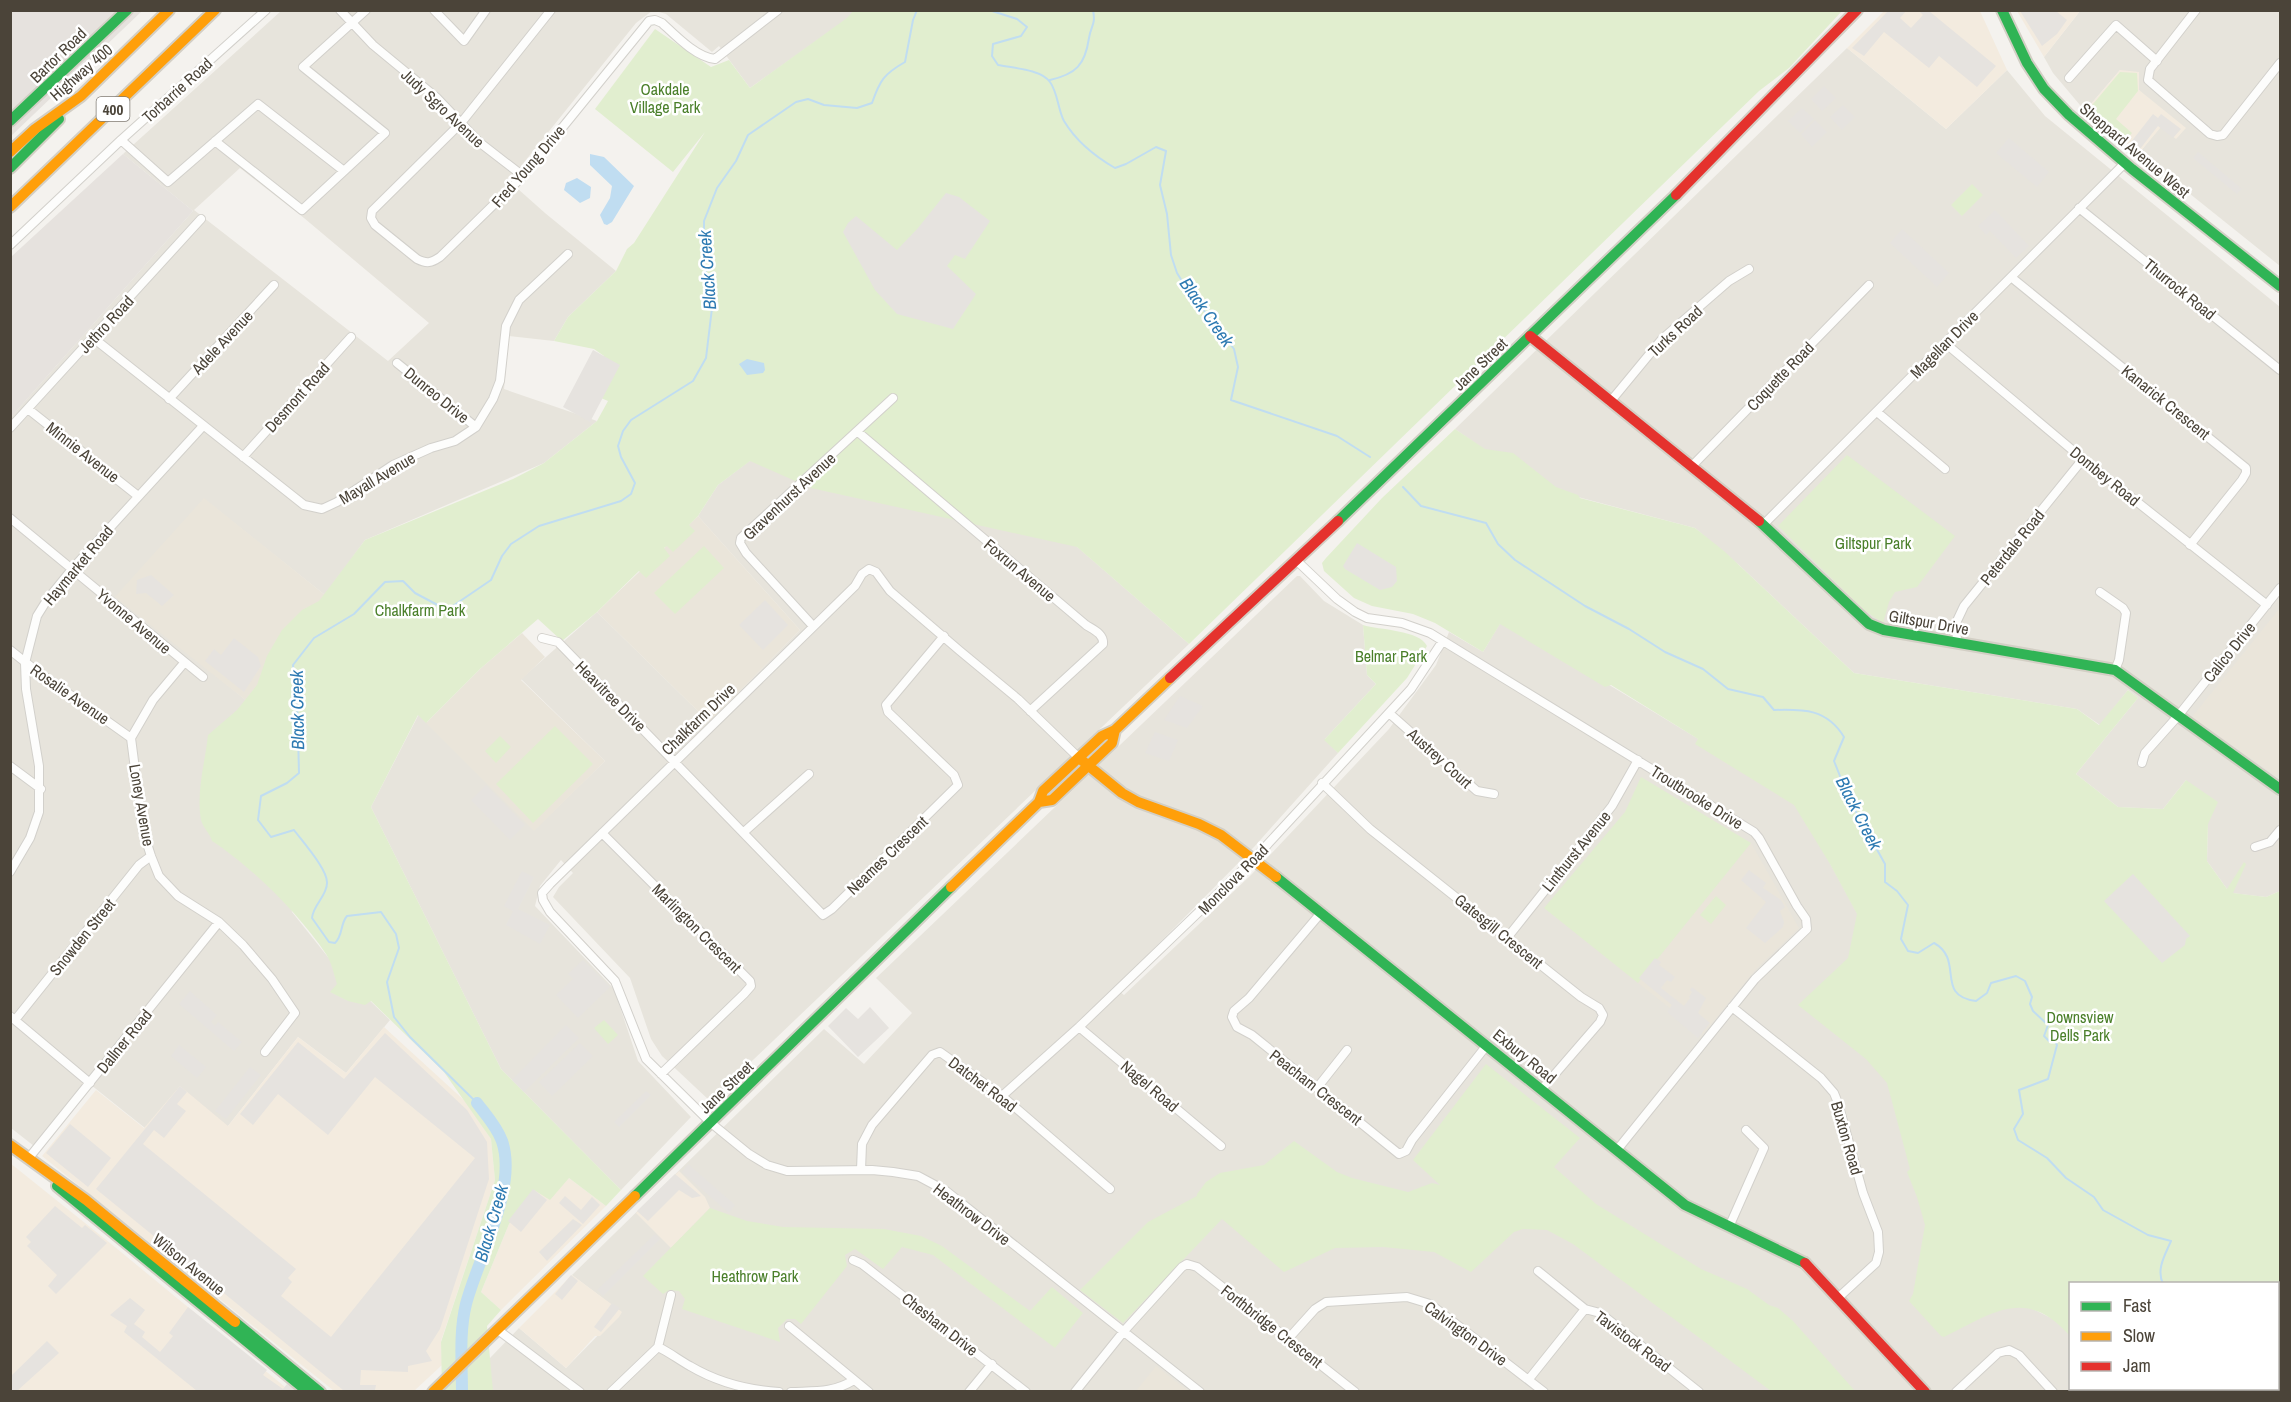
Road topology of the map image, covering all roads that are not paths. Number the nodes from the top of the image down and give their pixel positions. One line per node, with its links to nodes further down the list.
1 (127, 10): 19 (main road, Bartor Road)
2 (170, 10): 18 (main road, Highway 400 / 400)
3 (215, 10): 28 (main road, 400)
4 (266, 10): 21 (street, Torbarrie Road)
5 (340, 10): 14 (street, Judy Sgro Avenue)
6 (366, 10): 14 (street)
7 (434, 10): 8 (street)
8 (486, 10)
9 (551, 10): 20 (street)
10 (1857, 10): 38 (main road, Jane Street)
11 (2002, 10): 24 (main road, Sheppard Avenue West)
12 (2196, 10): 15 (street)
13 (776, 11): 27 (street, Fred Young Drive)
14 (352, 24): 20 (street, Judy Sgro Avenue); 26 (street)
15 (2157, 61): 16 (street); 17 (street)
16 (2280, 63)
17 (2069, 78)
18 (81, 96): 23 (main road, Highway 400 / 400); 25 (main road)
19 (10, 121)
20 (461, 123): 27 (street, Judy Sgro Avenue); 27 (street, Fred Young Drive)
21 (121, 140): 22 (street); 31 (street, Torbarrie Road)
22 (215, 141): 26 (street); 26 (street)
23 (10, 152)
24 (2125, 163): 29 (street, Magellan Drive); 37 (main road, Sheppard Avenue West)
25 (10, 168)
26 (344, 171)
27 (523, 176)
28 (10, 207)
29 (2079, 208): 34 (street, Magellan Drive); 43 (street, Thurrock Road)
30 (201, 219): 39 (street, Jethro Road)
31 (10, 245)
32 (568, 254): 50 (street, Mayall Avenue)
33 (1749, 269): 46 (street, Turks Road)
34 (2011, 277): 41 (street, Magellan Drive); 60 (street, Kanarick Crescent)
35 (274, 285): 45 (street, Adele Avenue)
36 (1869, 285): 55 (street, Coquette Road)
37 (2280, 286)
38 (1530, 336): 46 (main road, Giltspur Drive); 61 (main road, Jane Street)
39 (92, 337): 45 (street, Mayall Avenue); 47 (street, Jethro Road)
40 (351, 337): 53 (street, Desmont Road)
41 (1945, 343): 48 (street, Magellan Drive); 54 (street, Dombey Road)
42 (397, 363): 50 (street, Dunreo Drive)
43 (2279, 367)
44 (893, 398): 52 (street, Gravenhurst Avenue)
45 (169, 399): 49 (street, Mayall Avenue)
46 (1610, 402): 55 (main road, Giltspur Drive)
47 (28, 409): 51 (street, Jethro Road); 57 (street, Minnie Avenue)
48 (1877, 412): 56 (street); 59 (street, Magellan Drive)
49 (203, 426): 53 (street, Mayall Avenue); 57 (street, Haymarket Road)
50 (476, 427): 53 (street, Mayall Avenue)
51 (10, 428)
52 (858, 432): 66 (street, Gravenhurst Avenue); 76 (street, Foxrun Avenue)
53 (243, 457)
54 (2083, 459): 60 (street, Dombey Road); 70 (street, Peterdale Road)
55 (1691, 467): 59 (main road, Giltspur Drive)
56 (1945, 469)
57 (138, 496): 62 (street, Haymarket Road)
58 (10, 518): 62 (street, Yvonne Avenue)
59 (1763, 525): 70 (main road, Giltspur Drive)
60 (2190, 544): 65 (street, Dombey Road)
61 (1296, 560): 69 (street, Troutbrooke Drive); 82 (main road, Jane Street)
62 (73, 568): 72 (street, Haymarket Road); 73 (street, Yvonne Avenue)
63 (2280, 588): 65 (street, Calico Drive)
64 (2100, 592): 74 (street)
65 (2267, 605): 78 (street, Calico Drive)
66 (813, 627): 67 (street, Chalkfarm Drive); 81 (street, Chalkfarm Drive)
67 (944, 636): 76 (street, Chalkfarm Drive); 91 (street, Neames Crescent)
68 (542, 638): 81 (street, Heavitree Drive)
69 (1442, 642): 77 (street, Monclova Road); 80 (street, Troutbrooke Drive)
70 (1957, 642): 74 (main road, Giltspur Drive)
71 (10, 650): 72 (street, Rosalie Avenue)
72 (26, 663): 79 (street, Rosalie Avenue); 87 (street, Haymarket Road)
73 (184, 663): 75 (street, Yvonne Avenue); 79 (street)
74 (2115, 670): 78 (main road, Giltspur Drive)
75 (203, 677)
76 (1030, 711): 82 (street, Chalkfarm Drive)
77 (1389, 712): 86 (street, Monclova Road); 89 (street, Austrey Court)
78 (2178, 716): 83 (street, Calico Drive); 88 (main road, Giltspur Drive)
79 (131, 738): 94 (street, Loney Avenue)
80 (1638, 760): 99 (street, Linthurst Avenue); 100 (street, Troutbrooke Drive)
81 (676, 762): 91 (street, Neames Crescent); 92 (street, Chalkfarm Drive)
82 (1083, 762): 95 (main road, Exbury Road); 111 (main road, Jane Street)
83 (2142, 763)
84 (10, 766): 87 (street)
85 (809, 774): 91 (street)
86 (1322, 783): 95 (street, Monclova Road); 99 (street, Gatesgill Crescent)
87 (41, 789): 96 (street, Haymarket Road)
88 (2280, 789)
89 (1494, 794)
90 (2280, 830): 93 (street)
91 (744, 832)
92 (602, 833): 106 (street, Chalkfarm Drive); 106 (street, Marlington Crescent)
93 (2255, 847)
94 (151, 856): 98 (street, Loney Avenue); 101 (street, Snowden Street)
95 (1254, 859): 97 (main road, Exbury Road); 102 (street, Monclova Road)
96 (10, 872)
97 (1320, 914): 103 (main road, Exbury Road); 108 (street, Peacham Crescent)
98 (219, 922): 105 (street, Loney Avenue); 107 (street, Dallner Road)
99 (1507, 938): 109 (street, Gatesgill Crescent)
100 (1732, 1007): 115 (street, Troutbrooke Drive); 124 (street, Buxton Road)
101 (13, 1018): 107 (street)
102 (1079, 1027): 110 (street, Monclova Road); 114 (street, Nagel Road)
103 (1487, 1045): 108 (street, Peacham Crescent); 109 (main road, Exbury Road)
104 (1347, 1050): 108 (street)
105 (265, 1052)
106 (661, 1074): 111 (street, Chalkfarm Drive)
107 (90, 1083): 116 (street, Dallner Road)
108 (1317, 1088)
109 (1542, 1089): 115 (main road, Exbury Road)
110 (1002, 1096): 117 (street, Datchet Road); 118 (street, Datchet Road)
111 (711, 1123): 117 (street, Heathrow Drive); 127 (main road, Jane Street)
112 (1746, 1130): 119 (street)
113 (10, 1145): 116 (main road, Wilson Avenue)
114 (1221, 1146)
115 (1617, 1150): 119 (main road, Exbury Road)
116 (32, 1162): 122 (main road, Wilson Avenue)
117 (861, 1170): 128 (street, Heathrow Drive)
118 (1110, 1189)
119 (1729, 1227): 124 (main road, Exbury Road)
120 (852, 1260): 131 (street, Chesham Drive)
121 (1538, 1271): 125 (street, Tavistock Road)
122 (191, 1290): 134 (main road, Wilson Avenue); 135 (main road, Wilson Avenue)
123 (671, 1295): 130 (street)
124 (1839, 1297): 149 (main road, Exbury Road)
125 (1585, 1309): 132 (street); 148 (street, Tavistock Road)
126 (789, 1326): 133 (street)
127 (498, 1330): 136 (main road, Jane Street); 137 (street)
128 (1124, 1331): 129 (street, Forthbridge Crescent); 144 (street); 145 (street, Heathrow Drive)
129 (1288, 1339): 132 (street, Calvington Drive); 146 (street, Forthbridge Crescent)
130 (658, 1347): 138 (street); 139 (street)
131 (992, 1364): 142 (street); 143 (street, Chesham Drive)
132 (1529, 1379): 147 (street, Calvington Drive)
133 (854, 1380): 140 (street); 141 (street)
134 (308, 1392)
135 (320, 1392)
136 (433, 1392)
137 (580, 1392)
138 (611, 1392)
139 (779, 1392)
140 (791, 1392)
141 (869, 1392)
142 (969, 1392)
143 (1026, 1392)
144 (1075, 1392)
145 (1200, 1392)
146 (1355, 1392)
147 (1544, 1392)
148 (1699, 1392)
149 (1925, 1392)
150 (1956, 1392): 151 (street)
151 (2053, 1392)

